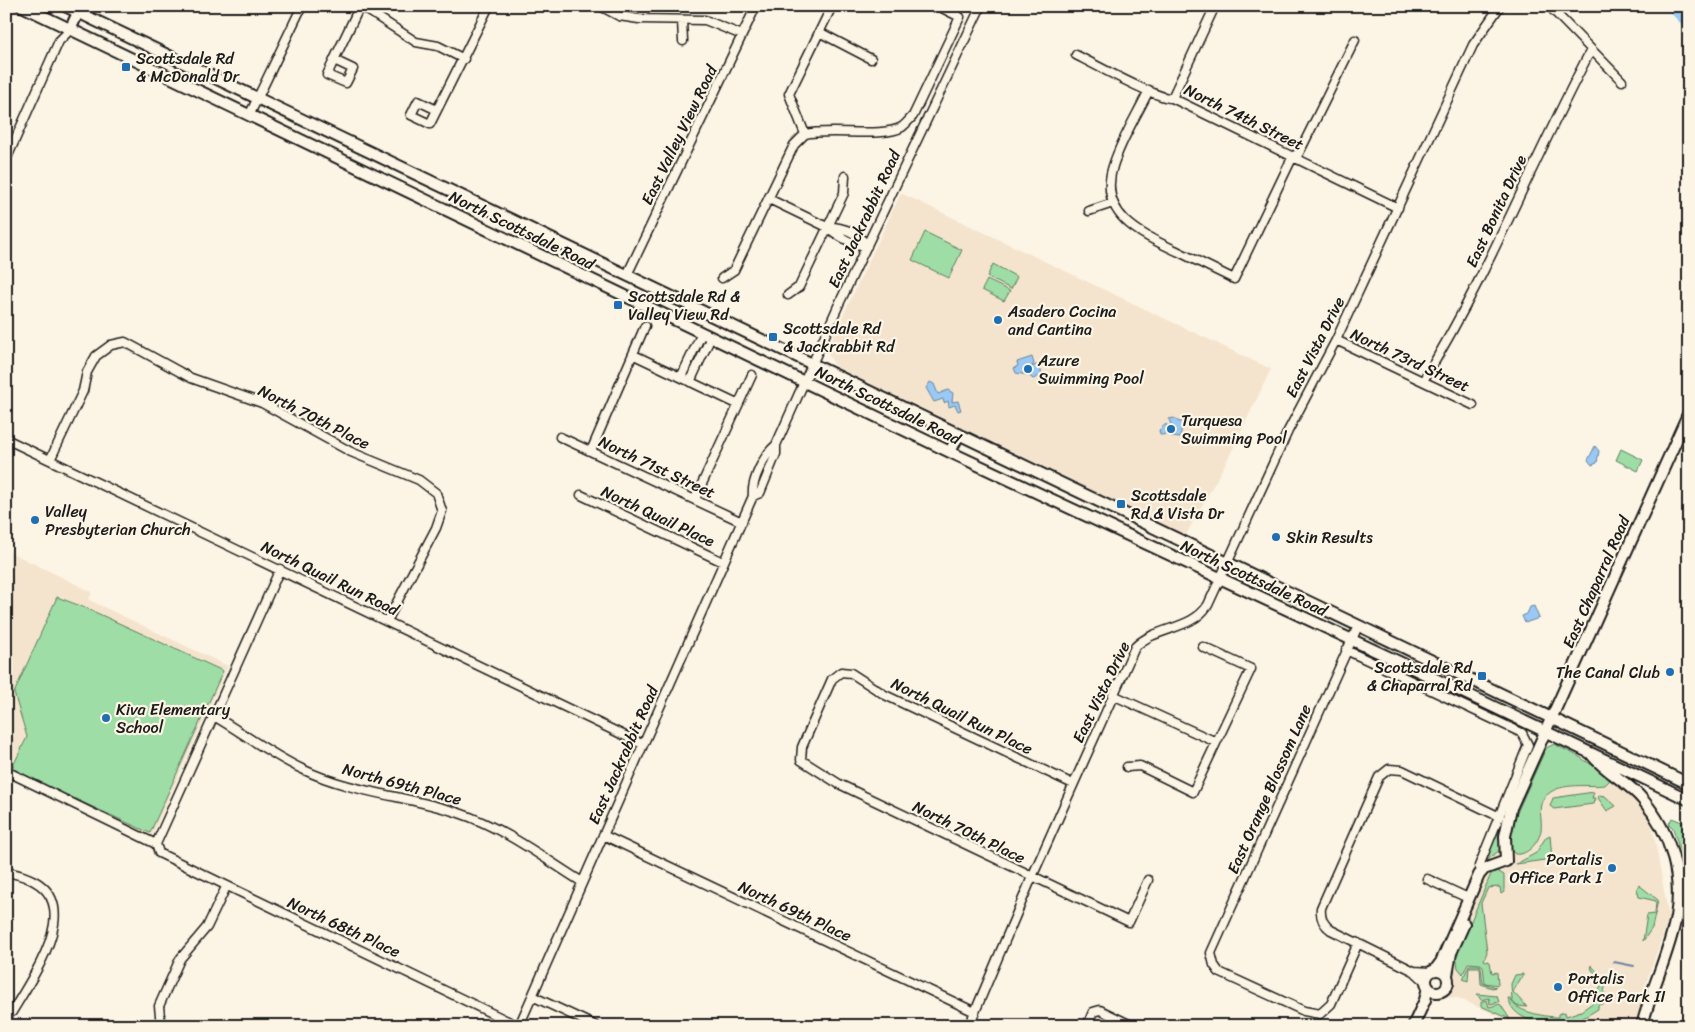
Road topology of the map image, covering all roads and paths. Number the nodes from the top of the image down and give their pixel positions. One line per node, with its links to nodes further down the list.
1 (22, 6): 16 (main road, North Scottsdale Road)
2 (302, 6): 30 (street)
3 (360, 6): 25 (street); 27 (street)
4 (489, 6): 25 (street)
5 (600, 6): 15 (street)
6 (756, 6): 19 (street, East Valley View Road)
7 (938, 6): 34 (street)
8 (981, 6): 43 (street, East Jackrabbit Road)
9 (1215, 6): 31 (street)
10 (1500, 6): 40 (street, East Vista Drive)
11 (1549, 6): 23 (street)
12 (66, 7): 14 (main road, North Scottsdale Road); 16 (main road)
13 (831, 8): 18 (street)
14 (79, 10): 17 (main road); 30 (main road, North Scottsdale Road)
15 (682, 20): 19 (street); 22 (street)
16 (59, 25): 17 (main road, North Scottsdale Road); 21 (street)
17 (70, 30): 21 (street); 33 (main road, North Scottsdale Road)
18 (819, 32): 26 (street); 34 (street)
19 (742, 35): 44 (street, East Valley View Road)
20 (1355, 40): 35 (street)
21 (59, 41): 36 (street)
22 (683, 41)
23 (1591, 50): 28 (street); 54 (street, East Bonita Drive)
24 (1076, 55): 29 (street, North 74th Street)
25 (464, 59): 32 (street)
26 (871, 59)
27 (334, 60)
28 (1622, 82)
29 (1149, 90): 31 (street, North 74th Street); 39 (street)
30 (257, 98): 33 (street); 44 (main road, North Scottsdale Road)
31 (1172, 98): 35 (street, North 74th Street)
32 (437, 110)
33 (249, 116): 48 (main road, North Scottsdale Road)
34 (805, 134): 38 (street)
35 (1293, 156): 39 (street); 40 (street, North 74th Street)
36 (6, 160)
37 (845, 176): 42 (street)
38 (769, 199): 42 (street); 45 (street)
39 (1112, 203): 41 (street)
40 (1398, 208): 49 (street, East Vista Drive)
41 (1089, 211)
42 (827, 227): 43 (street); 46 (street)
43 (867, 246): 51 (street, East Jackrabbit Road)
44 (627, 276): 51 (main road, North Scottsdale Road)
45 (722, 278)
46 (788, 295)
47 (645, 326): 50 (street)
48 (707, 335): 53 (street); 55 (street); 56 (main road, North Scottsdale Road)
49 (1336, 340): 54 (street, North 73rd Street); 72 (street, East Vista Drive)
50 (634, 355): 53 (street); 63 (street)
51 (811, 364): 56 (street, East Jackrabbit Road); 60 (main road, North Scottsdale Road)
52 (752, 375): 57 (street)
53 (681, 377): 55 (street)
54 (1423, 381): 58 (street, North 73rd Street)
55 (690, 382): 57 (street)
56 (804, 382): 64 (main road, North Scottsdale Road); 70 (street, East Jackrabbit Road)
57 (737, 404): 69 (street)
58 (1473, 405)
59 (1689, 412): 82 (main road, East Chaparral Road)
60 (959, 434): 64 (main road); 65 (main road, North Scottsdale Road)
61 (560, 437): 63 (street, North 71st Street)
62 (6, 439): 66 (street, North Quail Run Road)
63 (591, 451): 69 (street, North 71st Street)
64 (950, 452): 67 (main road, North Scottsdale Road)
65 (1005, 457): 67 (main road); 72 (main road, North Scottsdale Road)
66 (50, 460): 73 (street, North Quail Run Road); 75 (street, North 70th Place)
67 (995, 473): 74 (main road, North Scottsdale Road)
68 (581, 495): 71 (street, North Quail Place)
69 (695, 499): 70 (street, North 71st Street)
70 (742, 522): 71 (street, East Jackrabbit Road)
71 (723, 562): 85 (street, East Jackrabbit Road)
72 (1227, 563): 74 (street, East Vista Drive); 76 (main road, North Scottsdale Road)
73 (280, 569): 75 (street, North Quail Run Road); 81 (street)
74 (1220, 580): 77 (main road, North Scottsdale Road); 80 (street, East Vista Drive)
75 (387, 621): 85 (street, North Quail Run Road)
76 (1358, 626): 77 (street, East Orange Blossom Lane); 82 (main road, North Scottsdale Road)
77 (1351, 640): 79 (street, East Orange Blossom Lane); 83 (main road, North Scottsdale Road)
78 (1203, 647): 84 (street)
79 (1346, 650): 93 (street); 104 (street, East Orange Blossom Lane)
80 (1113, 695): 84 (street); 90 (street, East Vista Drive)
81 (214, 716): 95 (street); 101 (street, North 69th Place)
82 (1551, 718): 83 (main road, East Chaparral Road); 91 (main road, North Scottsdale Road)
83 (1545, 731): 86 (main road, North Scottsdale Road); 96 (main road, East Chaparral Road)
84 (1216, 742): 88 (street)
85 (642, 744): 94 (street, East Jackrabbit Road)
86 (1592, 754): 92 (main road, North Scottsdale Road); 121 (main road)
87 (801, 760): 90 (street, North Quail Run Place); 98 (street, North 70th Place)
88 (1127, 767)
89 (6, 771): 95 (street)
90 (1073, 784): 98 (street, East Vista Drive)
91 (1689, 784)
92 (1689, 800)
93 (1500, 816): 96 (street); 104 (street)
94 (603, 835): 101 (street, East Jackrabbit Road); 111 (street, North 69th Place)
95 (156, 844): 102 (street, North 68th Place)
96 (1486, 869): 103 (main road, East Chaparral Road); 105 (main road, East Chaparral Road)
97 (6, 872): 112 (street)
98 (1032, 877): 100 (street, North 70th Place); 111 (street, East Vista Drive)
99 (1427, 879): 103 (street)
100 (1148, 880)
101 (582, 882): 110 (street, East Jackrabbit Road)
102 (226, 886): 113 (street); 114 (street, North 68th Place)
103 (1468, 898): 105 (main road, East Chaparral Road)
104 (1358, 944): 106 (street)
105 (1451, 944): 107 (main road, East Chaparral Road); 108 (main road, East Chaparral Road)
106 (1414, 971): 107 (street); 109 (street)
107 (1433, 971): 108 (main road); 109 (main road, East Chaparral Road)
108 (1447, 975): 109 (main road, East Chaparral Road)
109 (1431, 987): 119 (main road); 120 (main road)
110 (532, 996): 114 (street, East Jackrabbit Road); 115 (street)
111 (975, 1012): 116 (street, East Vista Drive)
112 (6, 1016)
113 (161, 1026)
114 (519, 1026)
115 (596, 1026)
116 (969, 1026)
117 (1088, 1026): 118 (street)
118 (1133, 1026)
119 (1413, 1026)
120 (1420, 1026)
121 (1642, 1026)

